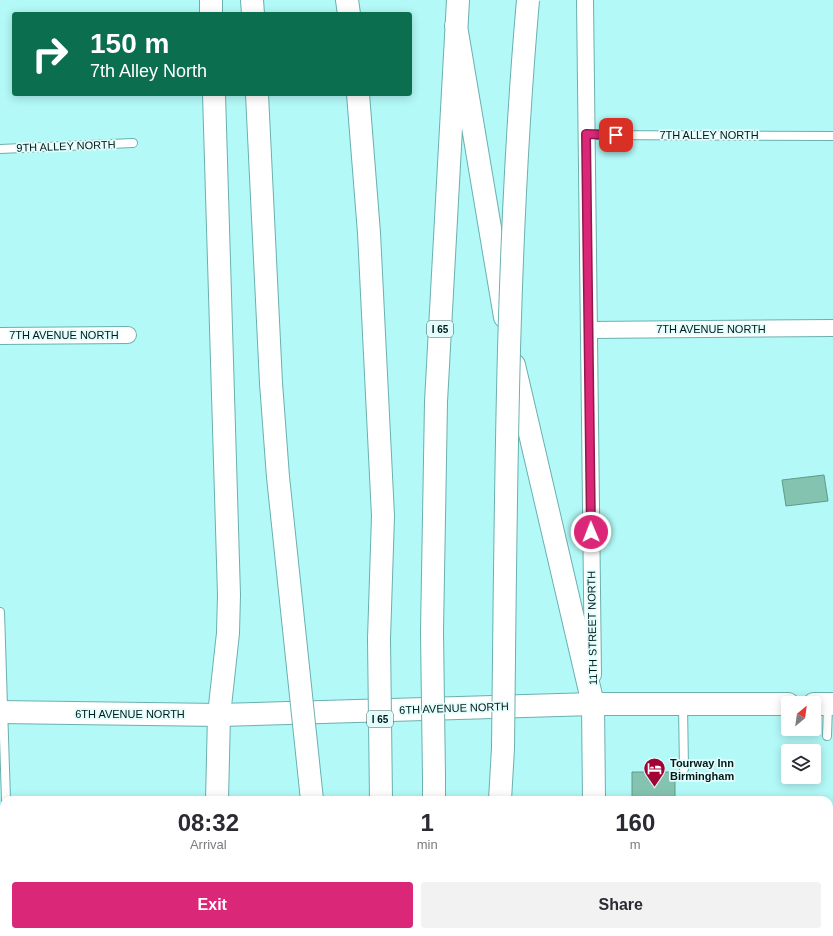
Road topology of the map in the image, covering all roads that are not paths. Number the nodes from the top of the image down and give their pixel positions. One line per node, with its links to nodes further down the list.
1 (211, 0): 7 (main road)
2 (252, 0): 8 (main road)
3 (348, 0): 9 (main road)
4 (458, 0): 10 (main road, I 65)
5 (528, 0): 36 (main road, bridge)
6 (585, 0): 14 (street, 11TH STREET NORTH)
7 (211, 12)
8 (253, 12)
9 (349, 12)
10 (456, 26): 23 (main road); 35 (main road, I 65, bridge)
11 (214, 96): 28 (main road)
12 (257, 96): 33 (main road, bridge)
13 (358, 96): 34 (main road, I 65, bridge)
14 (586, 134): 15 (lane, 7TH ALLEY NORTH); 19 (street, 11TH STREET NORTH)
15 (833, 136)
16 (133, 143): 17 (lane, 9TH ALLEY NORTH)
17 (0, 149)
18 (833, 328): 19 (street, 7TH AVENUE NORTH)
19 (589, 330): 23 (street, 11TH STREET NORTH)
20 (128, 335): 21 (street, 7TH AVENUE NORTH)
21 (0, 336)
22 (0, 612): 27 (lane)
23 (594, 704): 24 (main road, 6TH AVENUE NORTH); 28 (main road, 6TH AVENUE NORTH); 37 (main road, 11TH STREET NORTH)
24 (683, 704): 25 (main road, 6TH AVENUE NORTH); 30 (lane)
25 (781, 704)
26 (825, 704): 29 (lane)
27 (2, 713): 28 (main road, 6TH AVENUE NORTH); 31 (lane)
28 (219, 715): 32 (main road)
29 (828, 736)
30 (684, 769)
31 (6, 796)
32 (217, 796)
33 (312, 796)
34 (381, 796)
35 (434, 796)
36 (500, 796)
37 (594, 796)

